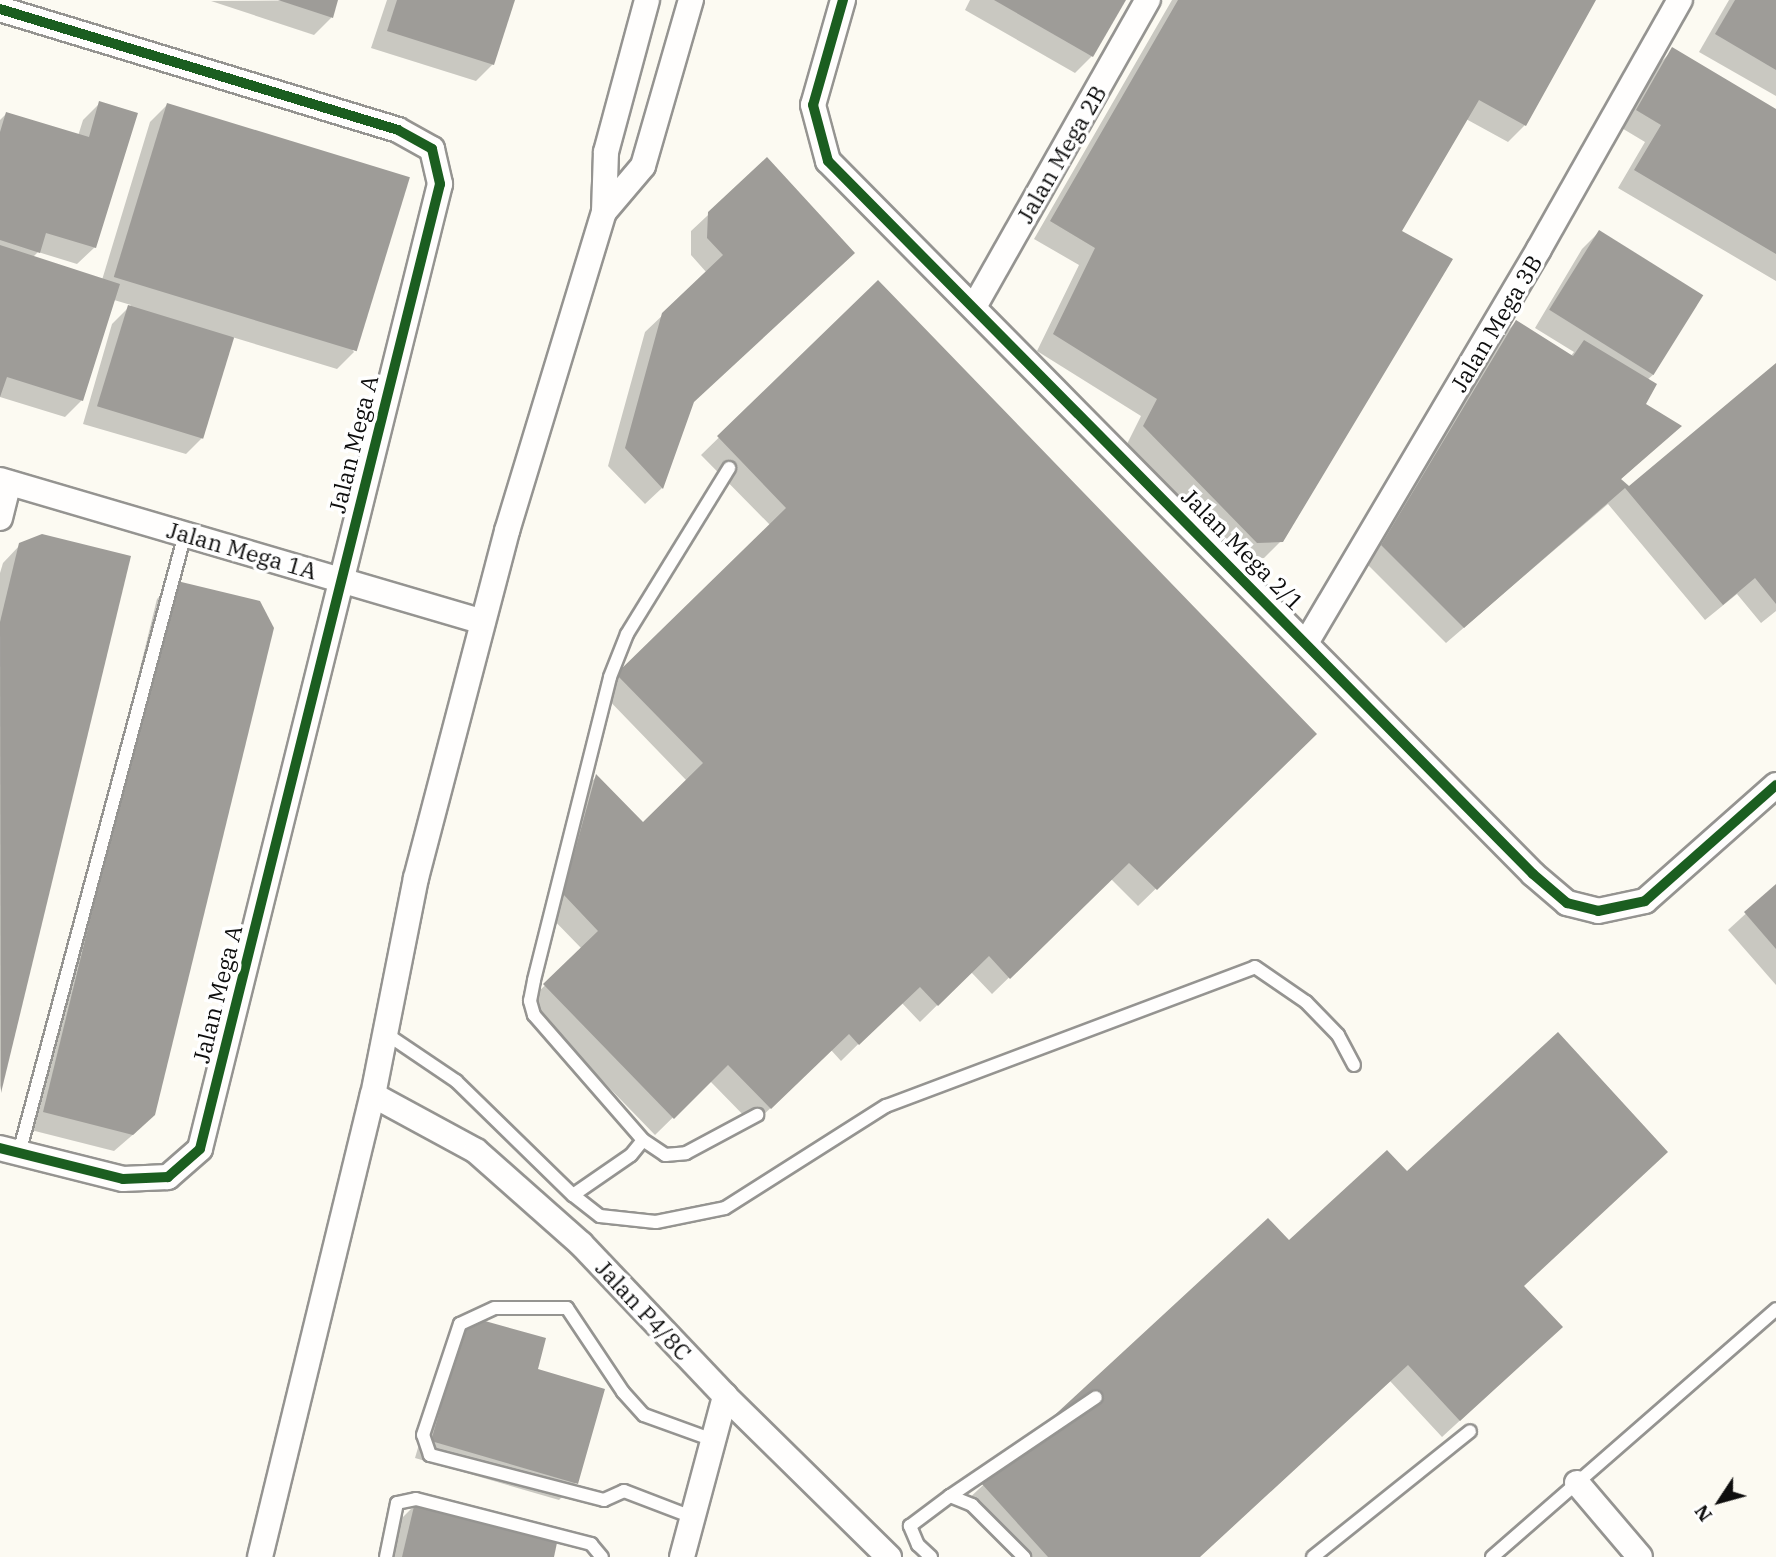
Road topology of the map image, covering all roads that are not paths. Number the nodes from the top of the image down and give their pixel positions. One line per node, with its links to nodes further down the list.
1 (647, 0): 7 (street)
2 (691, 0): 7 (street)
3 (843, 0): 8 (street, Jalan Mega 2/1)
4 (1147, 0): 8 (street, Jalan Mega 2B)
5 (1679, 0): 15 (street, Jalan Mega 3B)
6 (0, 9): 13 (street, Jalan Mega A)
7 (604, 212): 14 (street)
8 (974, 307): 15 (street, Jalan Mega 2/1)
9 (729, 468): 21 (lane)
10 (4, 482): 11 (street); 12 (street, Jalan Mega 1A)
11 (0, 518)
12 (185, 534): 13 (street, Jalan Mega 1A); 22 (lane)
13 (341, 578): 14 (street, Jalan Mega 1A); 22 (street, Jalan Mega A)
14 (483, 622): 17 (street)
15 (1306, 643): 16 (street, Jalan Mega 2/1)
16 (1776, 785)
17 (385, 1033): 19 (street); 23 (lane)
18 (1354, 1065): 23 (lane)
19 (373, 1095): 25 (street, Jalan P4/8C); 31 (street)
20 (757, 1115): 21 (lane)
21 (643, 1140): 23 (lane)
22 (10, 1150)
23 (573, 1195)
24 (1776, 1309): 29 (lane)
25 (725, 1396): 28 (street); 38 (street, Jalan P4/8C)
26 (1096, 1397): 30 (lane)
27 (1470, 1431): 41 (lane)
28 (713, 1440): 32 (street); 32 (lane)
29 (1577, 1483): 42 (lane); 43 (street)
30 (950, 1496): 39 (lane); 40 (lane)
31 (269, 1514): 33 (street); 34 (street)
32 (692, 1517): 37 (street)
33 (249, 1557)
34 (260, 1557)
35 (386, 1557): 36 (lane)
36 (602, 1557)
37 (682, 1557)
38 (889, 1557)
39 (931, 1557)
40 (1024, 1557)
41 (1313, 1557)
42 (1492, 1557)
43 (1640, 1557)

